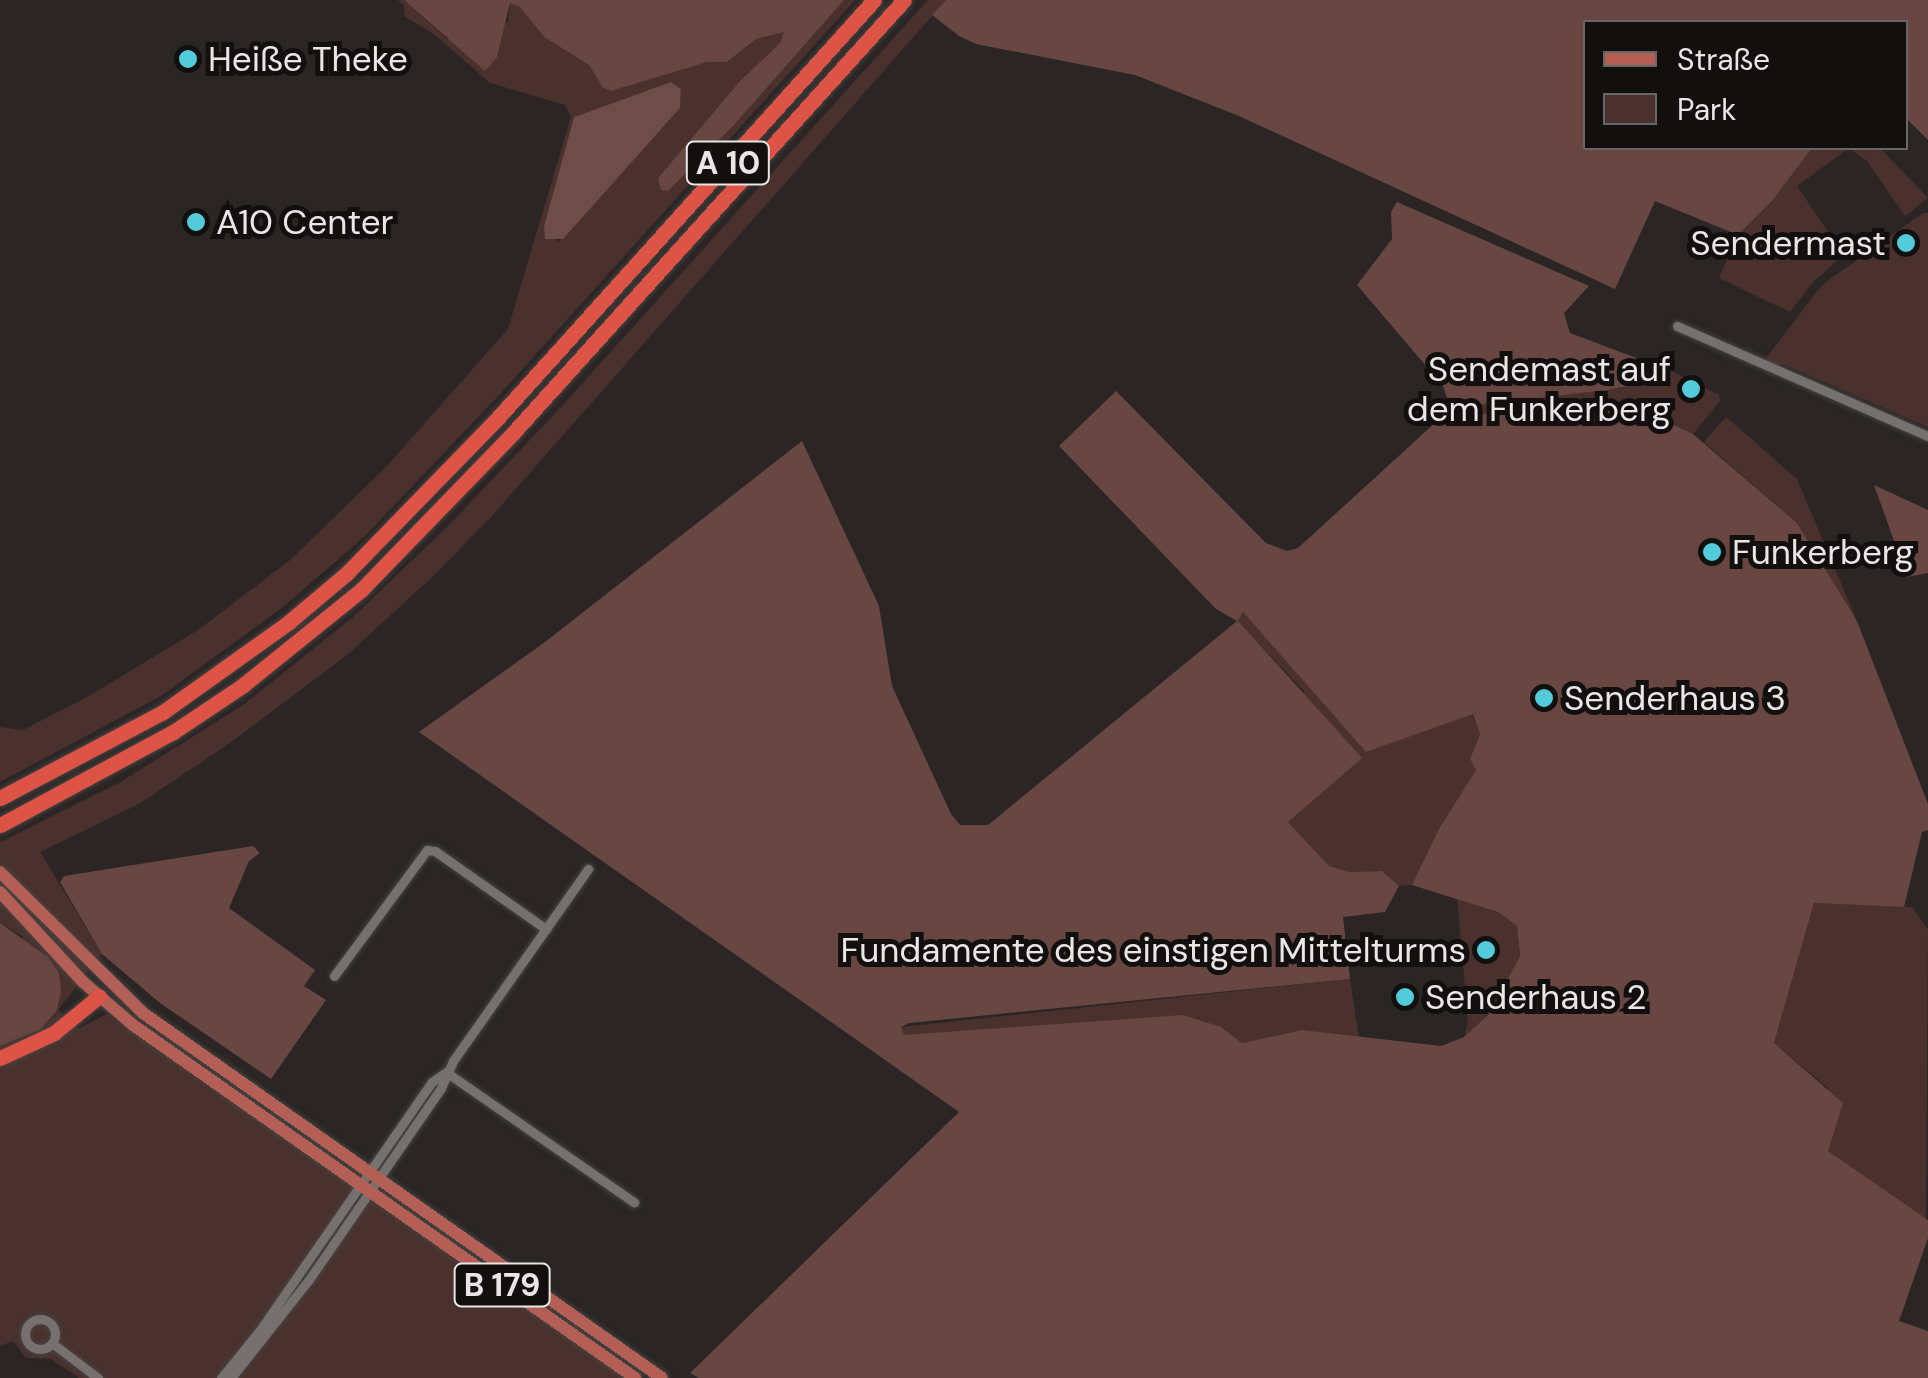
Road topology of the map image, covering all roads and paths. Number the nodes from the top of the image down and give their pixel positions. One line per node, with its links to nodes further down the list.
1 (874, 0): 5 (highway, A 10)
2 (904, 0): 6 (highway, A 10)
3 (1677, 326): 4 (street)
4 (1928, 436)
5 (0, 798)
6 (0, 825)
7 (588, 869): 10 (street)
8 (0, 872): 12 (main road, B 179)
9 (0, 892): 12 (main road, B 179)
10 (546, 929): 11 (street); 14 (street)
11 (334, 976)
12 (105, 990): 13 (highway); 15 (main road, B 179); 16 (main road, B 179)
13 (0, 1058)
14 (446, 1072): 15 (street); 17 (street)
15 (373, 1176): 16 (street); 23 (main road, B 179)
16 (365, 1188): 20 (street); 21 (street); 22 (main road, B 179)
17 (634, 1202)
18 (52, 1343): 19 (street)
19 (98, 1378)
20 (222, 1378)
21 (231, 1378)
22 (635, 1378)
23 (662, 1378)

